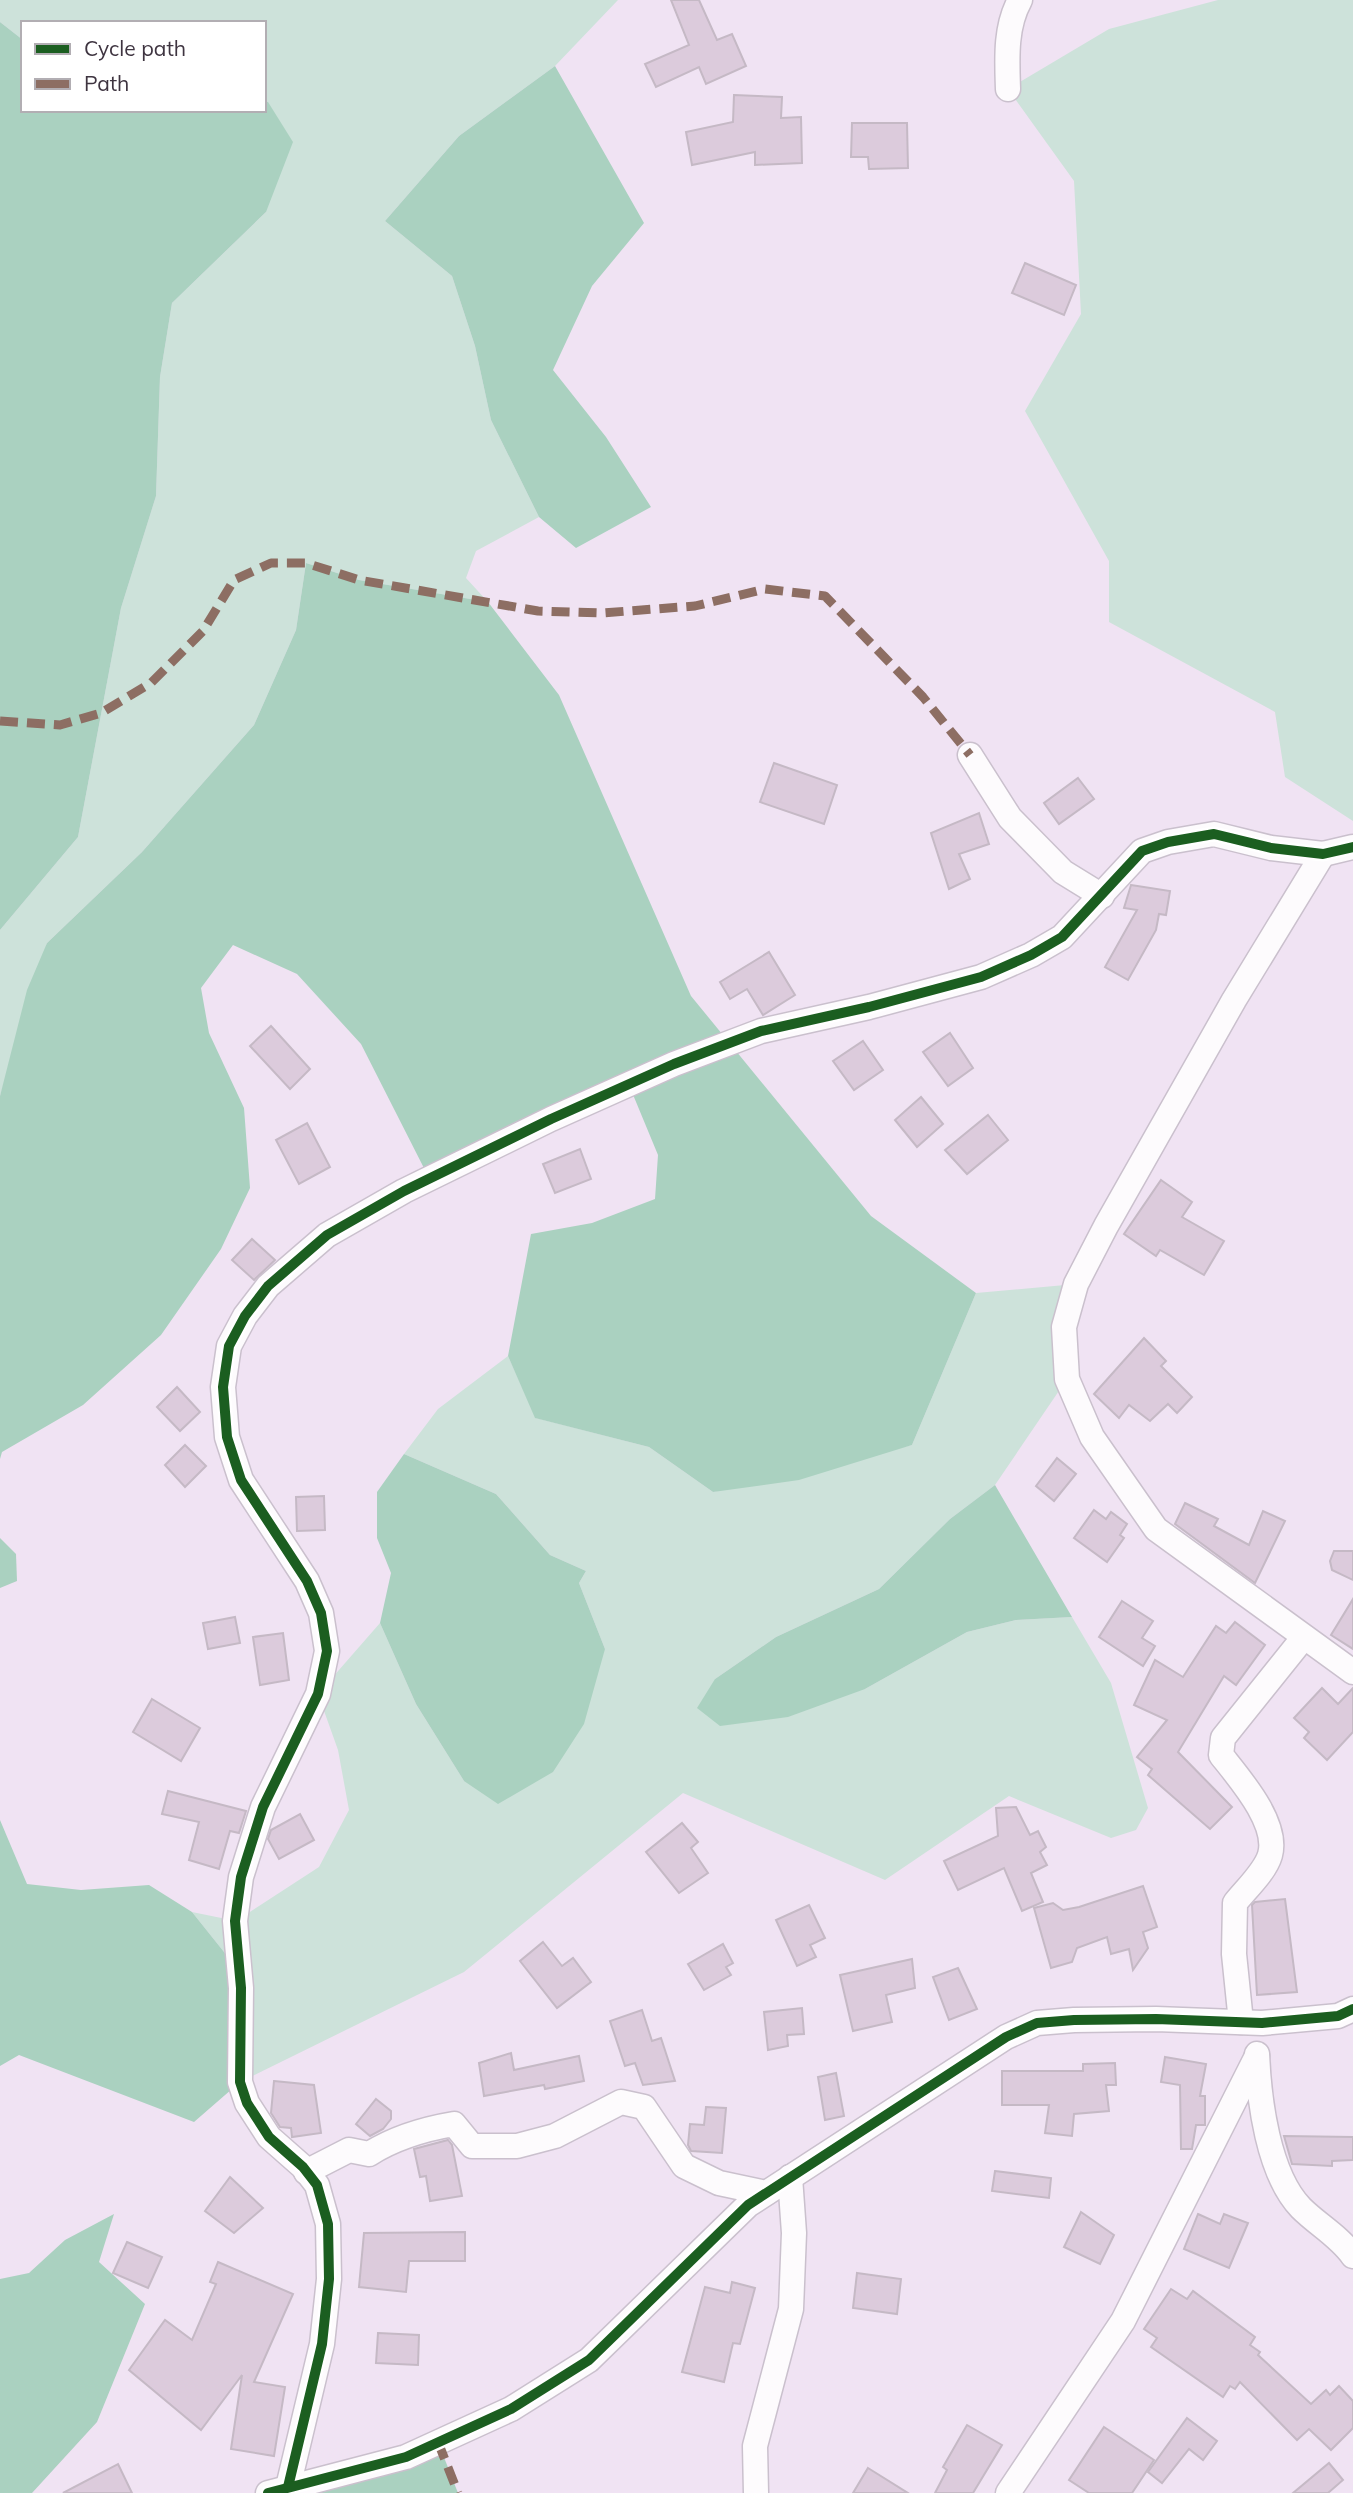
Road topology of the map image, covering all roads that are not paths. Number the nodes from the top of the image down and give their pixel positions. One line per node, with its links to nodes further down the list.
1 (1020, 0): 2 (street)
2 (1008, 89)
3 (970, 755): 6 (street)
4 (1353, 847): 5 (street)
5 (1323, 854): 6 (street); 7 (street)
6 (1102, 896): 12 (street)
7 (1304, 1637): 8 (street); 10 (street)
8 (1353, 1672)
9 (1353, 2009): 10 (street)
10 (1252, 2022): 11 (street); 13 (street)
11 (1257, 2056): 15 (street); 18 (street)
12 (306, 2172): 14 (street); 16 (street)
13 (790, 2177): 14 (street); 17 (street)
14 (766, 2193): 16 (street)
15 (1353, 2256)
16 (278, 2490)
17 (756, 2493)
18 (1008, 2493)

